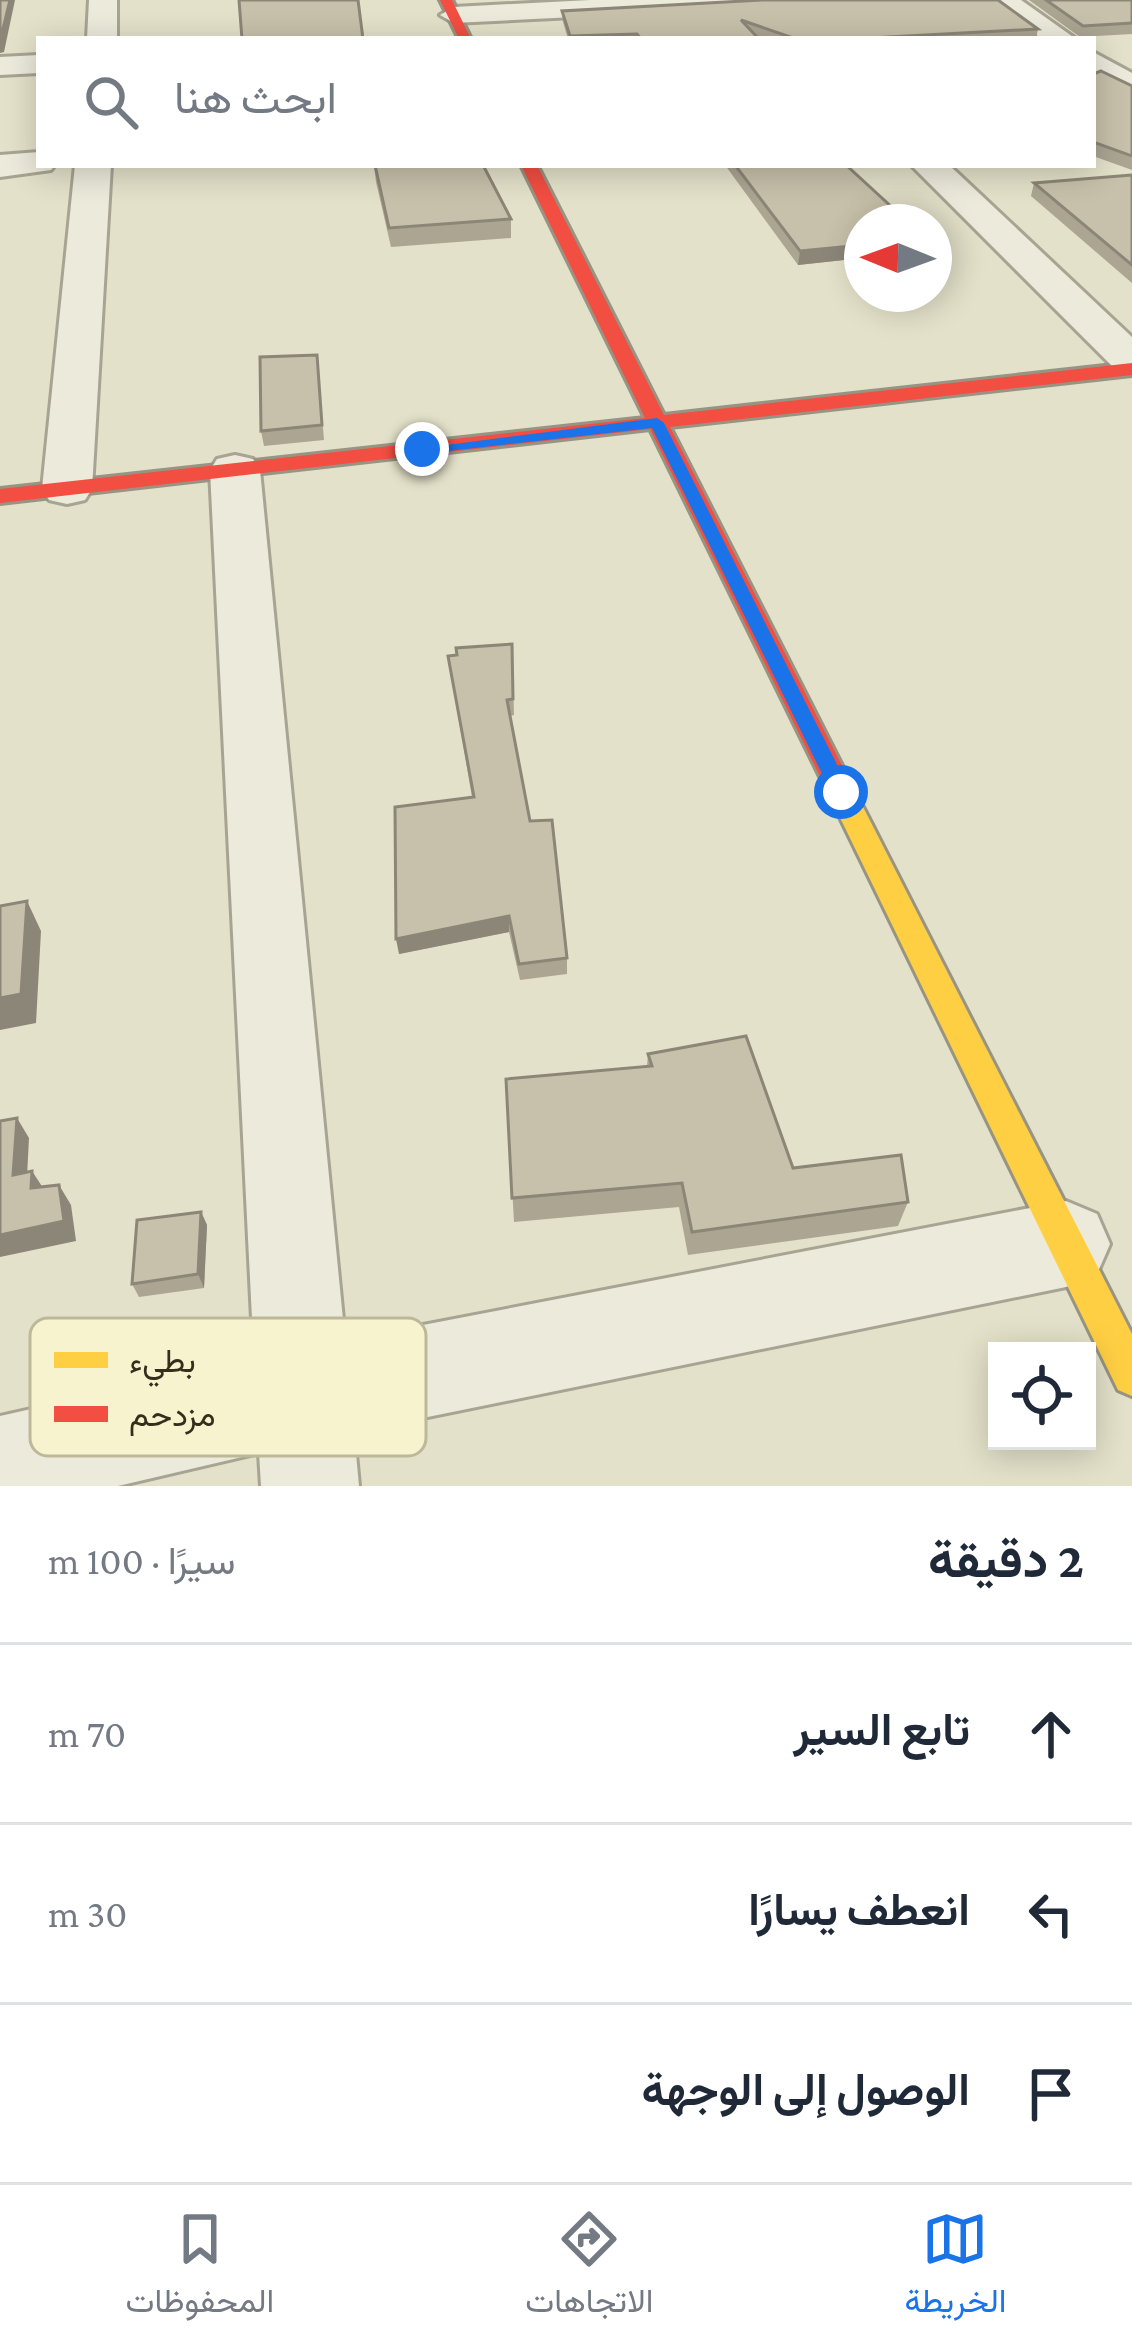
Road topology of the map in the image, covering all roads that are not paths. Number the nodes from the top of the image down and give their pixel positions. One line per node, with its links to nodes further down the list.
1 (103, 0): 6 (street)
2 (758, 0): 4 (street); 5 (street)
3 (1004, 0): 7 (street)
4 (457, 23)
5 (785, 26)
6 (102, 36)
7 (1057, 36)
8 (1132, 61): 9 (street)
9 (1096, 63)
10 (36, 64): 12 (street)
11 (1096, 64): 13 (street)
12 (0, 66)
13 (1132, 87)
14 (36, 163): 15 (street)
15 (0, 166)
16 (93, 168): 22 (street)
17 (530, 168): 20 (street)
18 (932, 168): 19 (street)
19 (1132, 365): 20 (street)
20 (657, 423): 21 (street); 24 (street)
21 (235, 470): 22 (street); 25 (street)
22 (67, 489): 23 (street)
23 (0, 496)
24 (1066, 1244): 26 (street); 27 (street)
25 (297, 1318)
26 (426, 1371)
27 (1132, 1376)
28 (39, 1456): 30 (street)
29 (308, 1456): 31 (street)
30 (0, 1465)
31 (310, 1486)

